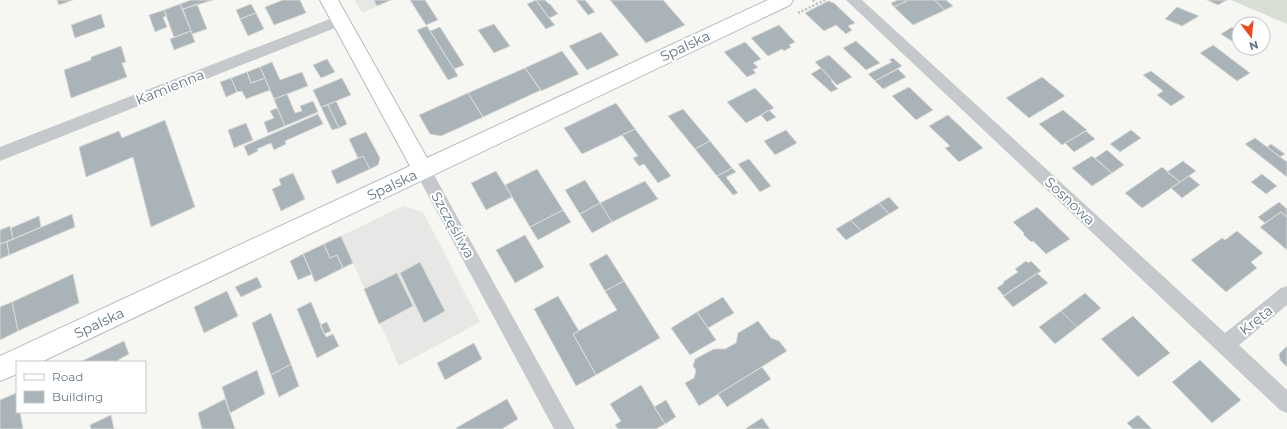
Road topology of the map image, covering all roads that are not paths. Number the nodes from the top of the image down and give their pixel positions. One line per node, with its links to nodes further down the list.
1 (330, 0): 4 (street, Szczęśliwa)
2 (784, 0): 6 (street, Spalska)
3 (853, 0): 8 (street, Sosnowa)
4 (340, 20): 5 (street, Kamienna); 6 (street, Szczęśliwa)
5 (0, 154)
6 (423, 171): 9 (street, Spalska); 13 (street, Szczęśliwa)
7 (1287, 294): 8 (street, Kręta)
8 (1225, 345): 12 (street, Sosnowa)
9 (17, 361)
10 (16, 362): 11 (street, Spalska)
11 (0, 369)
12 (1287, 403)
13 (565, 429)

